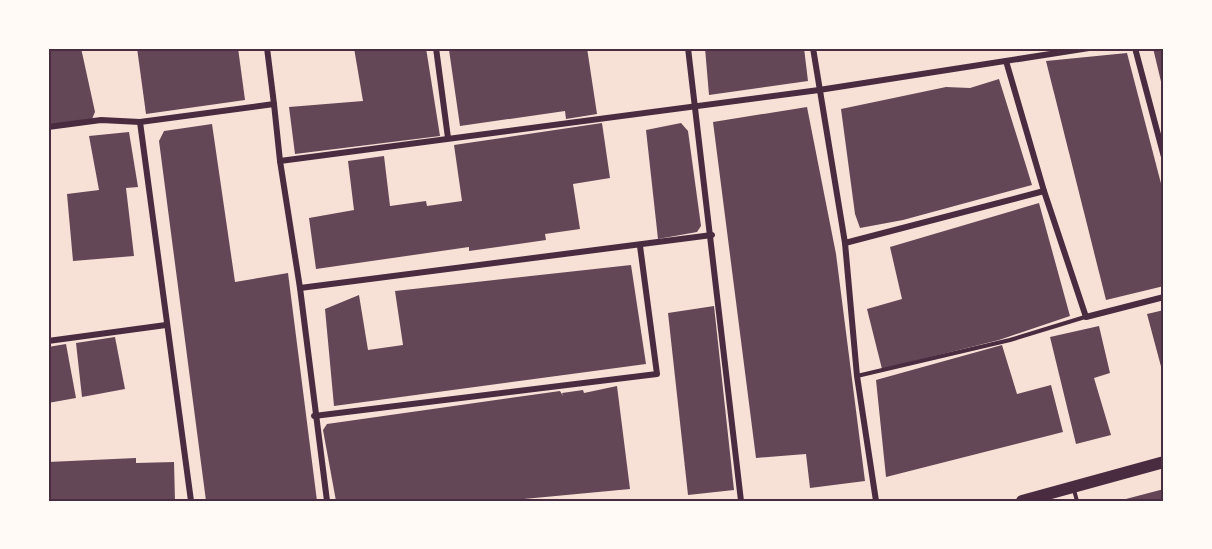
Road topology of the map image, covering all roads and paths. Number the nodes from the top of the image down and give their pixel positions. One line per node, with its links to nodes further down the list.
1 (267, 48): 9 (street)
2 (436, 48): 13 (street)
3 (688, 48): 10 (street)
4 (813, 48): 8 (street)
5 (1089, 48): 7 (street)
6 (1135, 48): 14 (street)
7 (1006, 61): 8 (street); 16 (street)
8 (819, 90): 10 (street); 18 (street)
9 (274, 104): 11 (street); 15 (street)
10 (697, 107): 13 (street); 17 (street)
11 (140, 122): 12 (street); 23 (street)
12 (48, 127)
13 (448, 138): 15 (street)
14 (1164, 157)
15 (280, 161): 20 (street)
16 (1044, 191): 18 (street); 22 (street)
17 (712, 235): 19 (street); 31 (street)
18 (845, 243): 25 (street)
19 (640, 246): 20 (street); 26 (street)
20 (300, 288): 26 (street)
21 (1164, 297): 22 (street)
22 (1086, 317): 25 (lane)
23 (166, 325): 24 (street); 29 (street)
24 (48, 341)
25 (857, 376): 32 (street)
26 (314, 416): 30 (street)
27 (1164, 462): 28 (main road)
28 (1073, 486): 33 (main road); 34 (lane)
29 (191, 501)
30 (327, 501)
31 (741, 501)
32 (876, 501)
33 (1022, 501)
34 (1077, 501)

